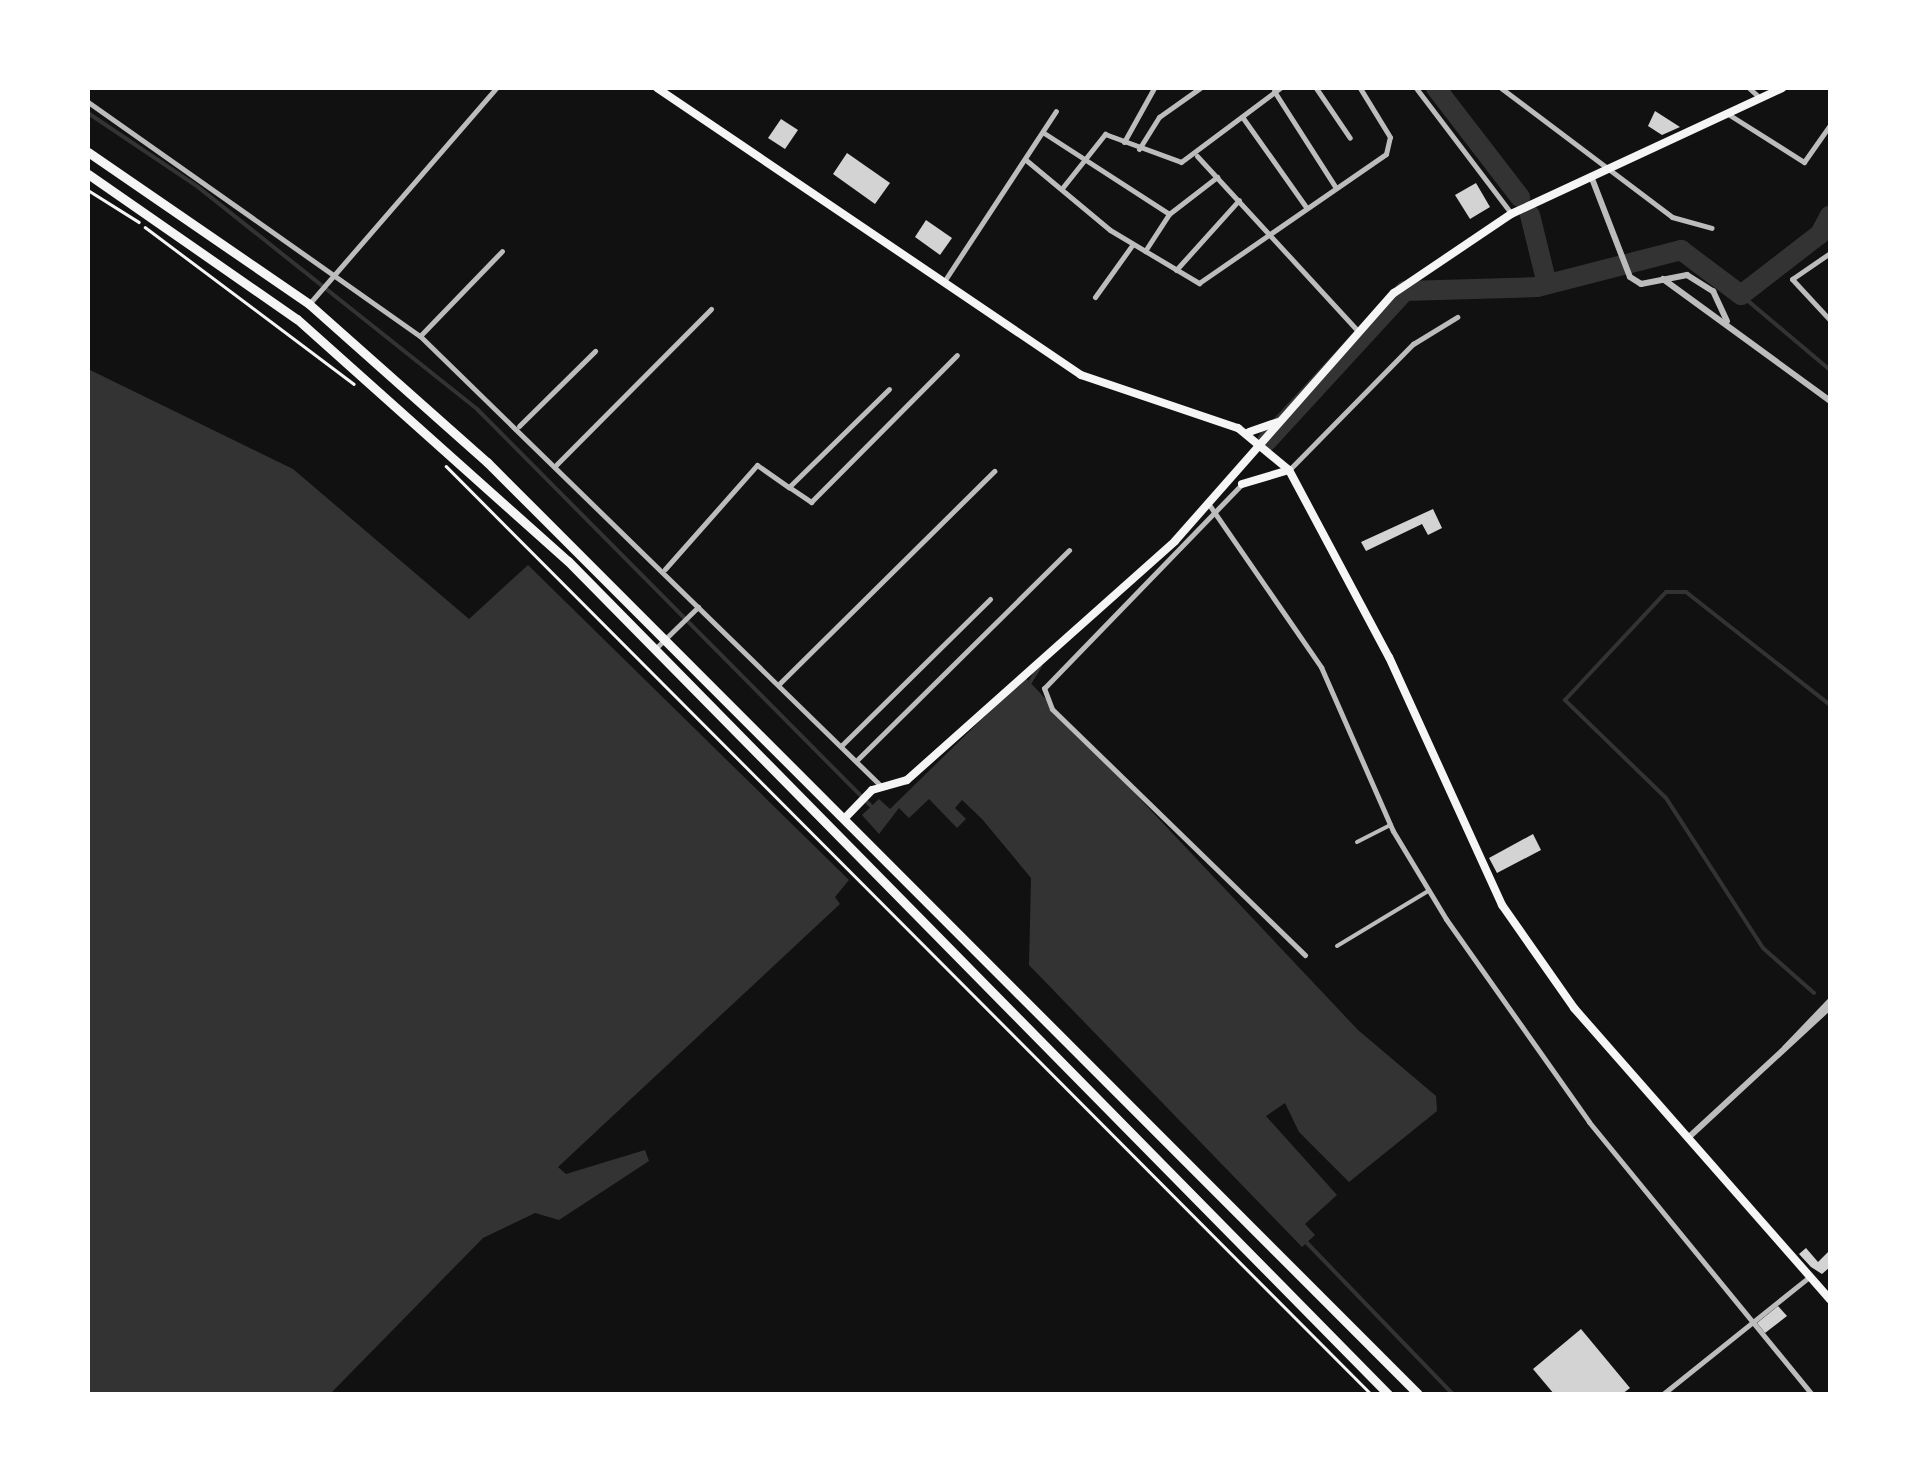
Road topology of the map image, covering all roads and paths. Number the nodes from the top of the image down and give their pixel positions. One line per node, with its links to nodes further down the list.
1 (496, 88): 44 (street)
2 (657, 88): 46 (main road)
3 (1154, 88): 20 (street)
4 (1200, 88): 21 (street)
5 (1316, 88): 19 (street)
6 (1360, 88): 31 (street)
7 (1416, 88): 36 (street)
8 (1501, 88): 26 (street)
9 (1748, 88): 12 (street)
10 (1782, 88): 12 (main road)
11 (1277, 89): 16 (street); 31 (street)
12 (1760, 98): 15 (main road)
13 (88, 102): 44 (street)
14 (1056, 111): 18 (street)
15 (1726, 112): 17 (street); 26 (main road)
16 (1243, 118): 23 (street); 34 (street)
17 (1830, 125)
18 (1044, 134): 24 (street); 25 (street)
19 (1350, 138)
20 (1124, 142): 21 (street); 24 (street)
21 (1138, 149): 23 (street)
22 (88, 152): 48 (main road)
23 (1197, 156): 29 (street)
24 (1085, 159): 30 (street); 35 (street)
25 (1026, 160): 30 (street); 46 (street)
26 (1612, 165): 28 (main road); 37 (street)
27 (88, 174): 78 (main road)
28 (1590, 174): 36 (main road); 45 (street)
29 (1217, 177): 33 (street); 35 (street)
30 (1064, 188): 39 (street)
31 (1336, 188): 34 (street)
32 (88, 190): 57 (path)
33 (1240, 200): 38 (street); 43 (street)
34 (1306, 208): 38 (street)
35 (1169, 214): 40 (street)
36 (1512, 214): 53 (main road)
37 (1712, 228)
38 (1268, 232): 43 (street); 53 (street)
39 (1133, 244): 40 (street); 47 (street)
40 (1145, 251): 43 (street)
41 (502, 252): 54 (street)
42 (1830, 253): 50 (street)
43 (1176, 270)
44 (335, 272): 48 (street); 54 (street)
45 (1662, 279): 52 (street); 52 (street)
46 (945, 280): 62 (main road)
47 (1096, 298)
48 (309, 304): 77 (main road)
49 (711, 309): 65 (street)
50 (1829, 316)
51 (1457, 318): 66 (street)
52 (1727, 320): 59 (street)
53 (1356, 329): 60 (main road)
54 (420, 336): 61 (street)
55 (595, 351): 61 (street)
56 (958, 355): 69 (street)
57 (359, 388)
58 (889, 389): 69 (street)
59 (1830, 401)
60 (1282, 420): 62 (main road); 63 (main road)
61 (518, 426): 65 (street)
62 (1245, 432): 63 (main road)
63 (1266, 448): 66 (main road); 70 (main road)
64 (438, 460): 95 (path)
65 (556, 465): 72 (street)
66 (1289, 470): 68 (main road); 91 (main road)
67 (994, 471): 79 (street)
68 (1242, 484): 70 (street)
69 (789, 488): 72 (street)
70 (1213, 509): 75 (main road); 76 (street); 84 (street)
71 (1069, 550): 81 (street)
72 (665, 570): 74 (street)
73 (990, 599): 80 (street)
74 (696, 608): 77 (street); 79 (street)
75 (1086, 615): 76 (street); 82 (main road)
76 (1096, 626): 88 (street)
77 (664, 639): 78 (street); 83 (main road)
78 (654, 650): 96 (main road)
79 (779, 684): 80 (street)
80 (842, 745): 81 (street)
81 (858, 759): 82 (street)
82 (877, 789): 83 (main road)
83 (844, 819): 97 (main road)
84 (1390, 825): 85 (street); 86 (street)
85 (1357, 842)
86 (1428, 890): 87 (street); 94 (street)
87 (1337, 946)
88 (1305, 955)
89 (1830, 1004): 90 (street); 90 (street)
90 (1785, 1049): 91 (street)
91 (1689, 1138): 92 (main road)
92 (1810, 1276): 93 (main road); 94 (street)
93 (1830, 1299)
94 (1750, 1324): 98 (street); 99 (street)
95 (1371, 1394)
96 (1388, 1394)
97 (1418, 1394)
98 (1663, 1394)
99 (1812, 1394)

